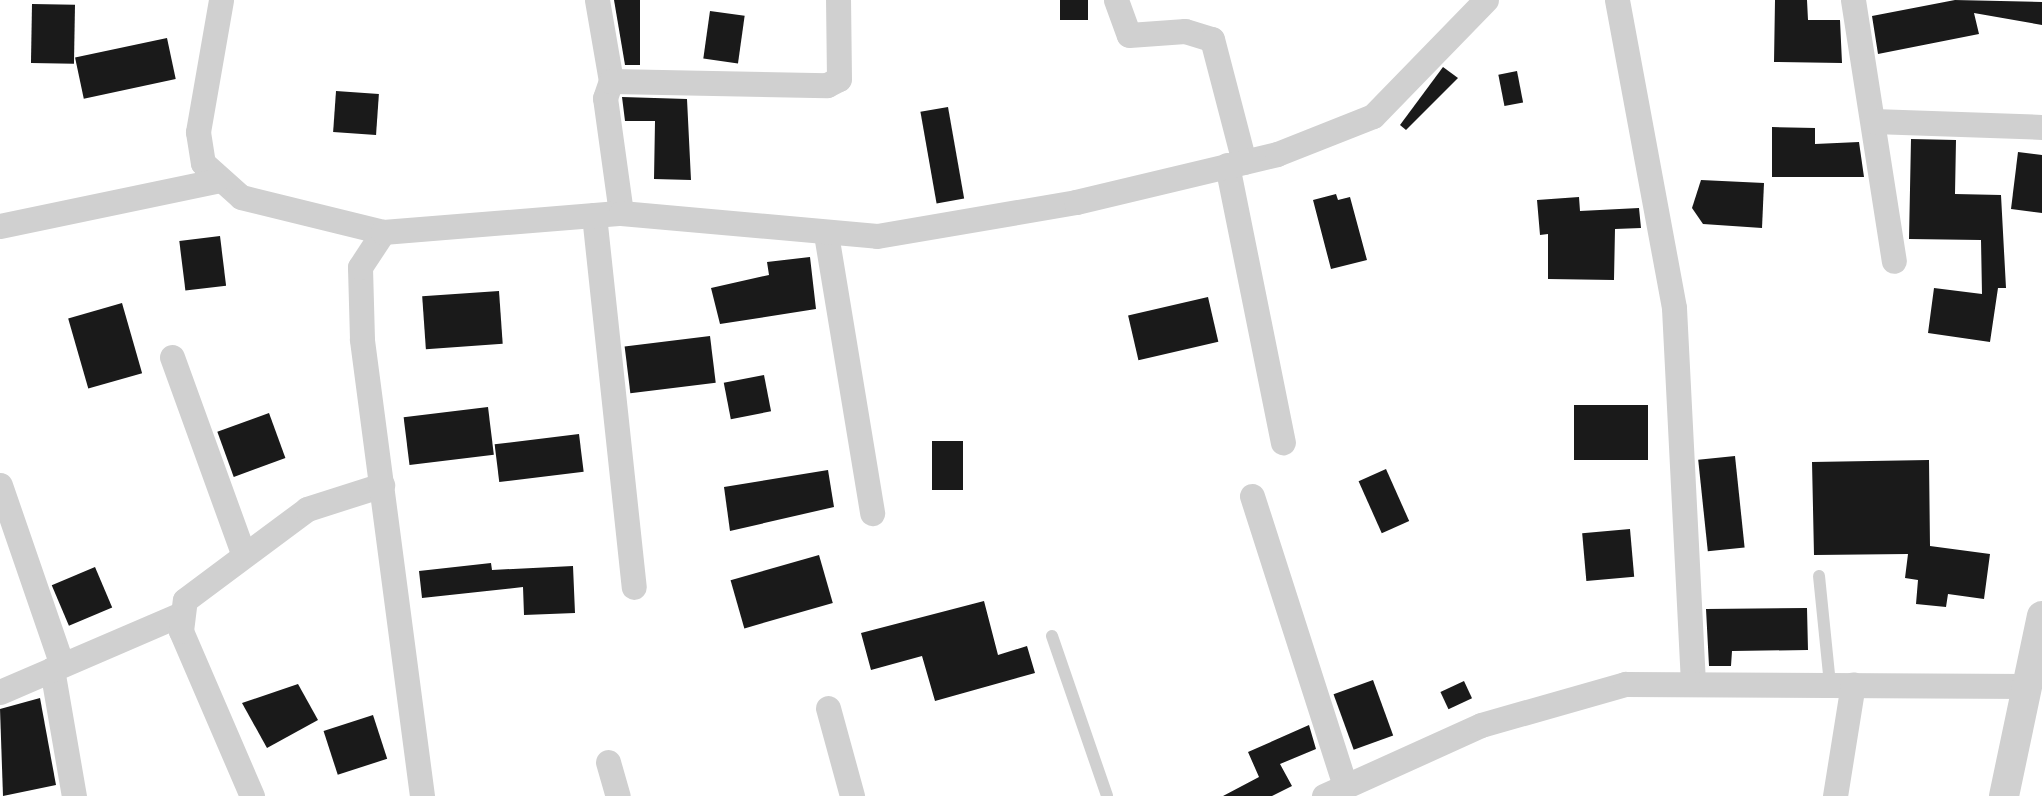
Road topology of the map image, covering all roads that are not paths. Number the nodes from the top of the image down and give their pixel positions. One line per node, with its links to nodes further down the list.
1 (221, 0): 12 (street)
2 (597, 0): 8 (street)
3 (838, 0): 8 (street)
4 (1116, 0): 11 (street)
5 (1486, 0): 11 (street)
6 (1617, 0): 32 (street)
7 (1854, 0): 9 (street)
8 (611, 81): 13 (street)
9 (1873, 121): 10 (street); 18 (street)
10 (2042, 126)
11 (1236, 164): 17 (street); 20 (street)
12 (215, 181): 15 (street); 16 (street)
13 (621, 214): 14 (street); 17 (street)
14 (594, 215): 16 (street); 27 (street)
15 (0, 226)
16 (382, 232): 22 (street)
17 (826, 234): 24 (street)
18 (1894, 261)
19 (172, 357): 25 (street)
20 (1283, 442)
21 (0, 484): 31 (street)
22 (382, 485): 25 (street); 41 (street)
23 (1252, 496): 38 (street)
24 (872, 513)
25 (243, 553): 28 (street)
26 (1819, 576): 33 (lane)
27 (634, 587)
28 (179, 615): 31 (street); 40 (street)
29 (2042, 616): 34 (street)
30 (1052, 636): 44 (lane)
31 (57, 667): 35 (street); 39 (street)
32 (1693, 681): 33 (street); 38 (street)
33 (1842, 684): 34 (street); 45 (street)
34 (2028, 686): 46 (street)
35 (0, 692)
36 (828, 708): 43 (street)
37 (608, 762): 42 (street)
38 (1334, 791)
39 (74, 796)
40 (252, 796)
41 (422, 796)
42 (618, 796)
43 (852, 796)
44 (1107, 796)
45 (1835, 796)
46 (2004, 796)

